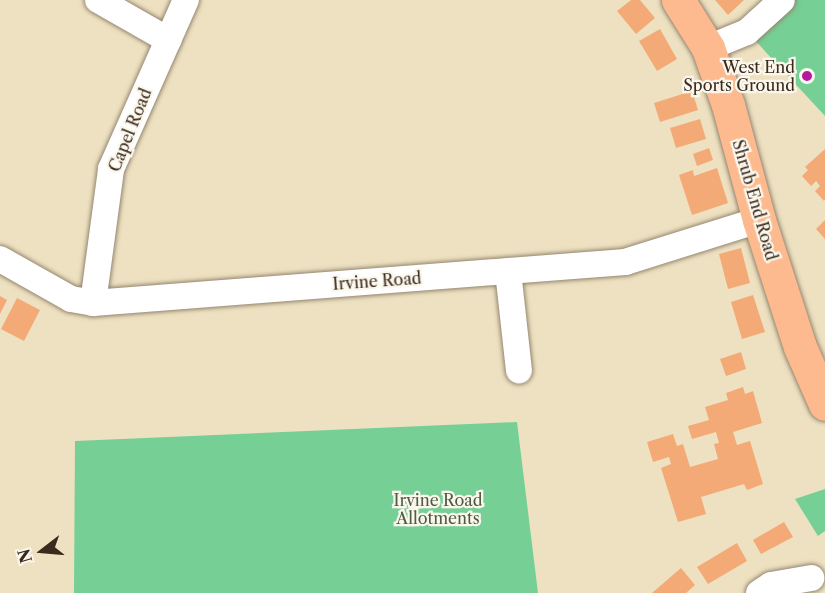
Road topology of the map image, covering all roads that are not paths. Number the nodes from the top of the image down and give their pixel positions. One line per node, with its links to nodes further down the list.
1 (98, 0): 5 (street)
2 (186, 0): 5 (street, Capel Road)
3 (678, 0): 6 (main road, Shrub End Road)
4 (782, 0): 6 (street)
5 (168, 40): 10 (street, Capel Road)
6 (708, 48): 7 (main road, Shrub End Road)
7 (759, 220): 9 (street, Irvine Road); 12 (main road, Shrub End Road)
8 (0, 259): 10 (street, Irvine Road)
9 (508, 271): 10 (street, Irvine Road); 11 (street)
10 (93, 303)
11 (519, 370)
12 (825, 404)
13 (810, 580): 14 (street)
14 (759, 593)

